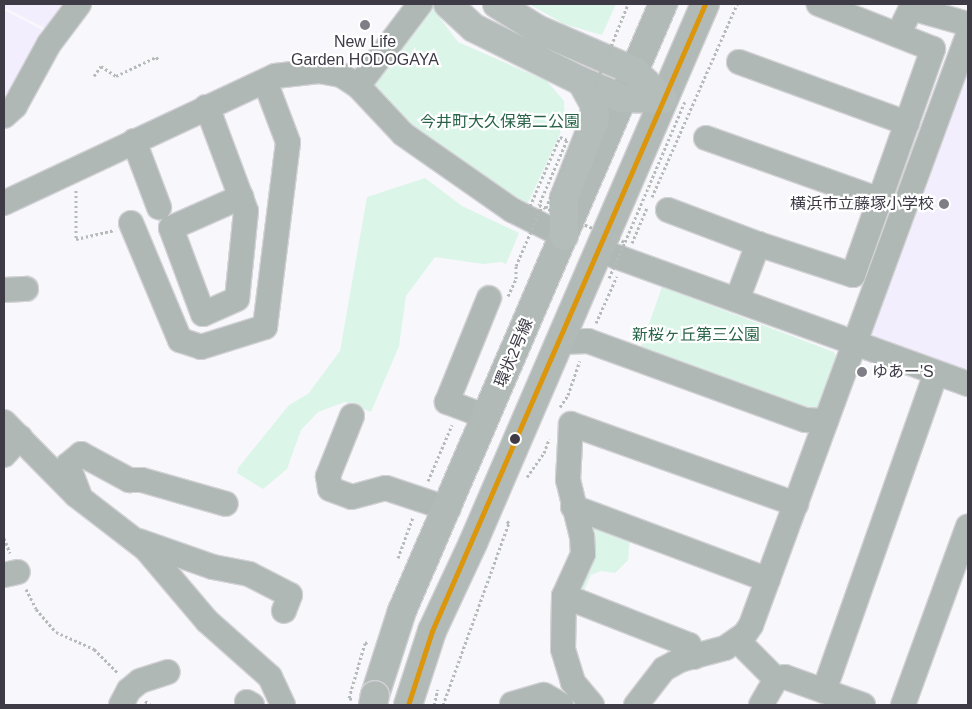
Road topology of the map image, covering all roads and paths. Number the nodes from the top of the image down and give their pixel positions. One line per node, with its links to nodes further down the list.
1 (78, 4): 23 (street)
2 (420, 4): 19 (street)
3 (448, 4): 18 (highway)
4 (497, 4): 15 (highway)
5 (628, 4): 34 (path, bridge)
6 (663, 4): 15 (main road, 環状2号線)
7 (705, 4): 21 (main road)
8 (737, 4): 40 (path)
9 (819, 4): 11 (street)
10 (968, 24): 11 (street)
11 (898, 35): 24 (street)
12 (968, 35): 46 (street)
13 (159, 60): 16 (path)
14 (739, 62): 24 (street)
15 (634, 71): 20 (main road, 環状2号線); 21 (highway)
16 (94, 76)
17 (255, 79): 19 (street); 22 (street); 36 (street)
18 (581, 81): 20 (highway); 37 (highway)
19 (358, 86): 37 (street)
20 (622, 98): 21 (highway); 37 (main road, 環状2号線)
21 (674, 100): 39 (main road); 40 (path, bridge)
22 (206, 106): 26 (street); 28 (street)
23 (4, 116)
24 (907, 123): 29 (street)
25 (706, 138): 29 (street)
26 (134, 141): 30 (street); 33 (street)
27 (76, 185): 36 (path)
28 (241, 198): 28 (street)
29 (880, 200): 38 (street)
30 (4, 203)
31 (530, 206): 32 (path, bridge)
32 (542, 206): 34 (path, bridge); 42 (path, bridge)
33 (159, 207)
34 (546, 208): 40 (path, bridge)
35 (668, 210): 38 (street)
36 (124, 226)
37 (564, 236): 51 (main road, 環状2号線)
38 (758, 244): 43 (street)
39 (598, 250): 40 (street); 45 (main road)
40 (625, 250): 41 (path, bridge); 43 (street); 44 (path)
41 (609, 278)
42 (499, 298): 49 (street)
43 (736, 300): 46 (street)
44 (588, 341): 45 (street); 52 (street)
45 (560, 342): 81 (main road)
46 (857, 344): 47 (street); 52 (street)
47 (936, 373): 48 (street); 75 (street)
48 (968, 384)
49 (460, 407): 51 (street); 56 (path)
50 (352, 416): 56 (street)
51 (487, 417): 60 (main road, 環状2号線)
52 (826, 421): 58 (street)
53 (12, 430): 54 (street); 55 (street)
54 (4, 455)
55 (81, 499): 57 (street); 64 (street)
56 (420, 499): 60 (street); 65 (path)
57 (226, 504)
58 (796, 504): 59 (street); 67 (street)
59 (573, 507): 67 (street); 68 (street)
60 (449, 509): 77 (main road, 環状2号線)
61 (503, 516): 82 (path)
62 (968, 526): 88 (street)
63 (4, 538): 66 (path)
64 (132, 538): 69 (street); 80 (street)
65 (397, 562)
66 (11, 573): 76 (path)
67 (768, 580): 71 (street)
68 (564, 596): 72 (street); 84 (street)
69 (284, 611)
70 (371, 635): 77 (path)
71 (738, 640): 72 (street); 74 (street)
72 (694, 657): 85 (street)
73 (168, 672): 76 (street)
74 (776, 679): 75 (street); 86 (street)
75 (824, 691): 87 (street)
76 (127, 696): 79 (path)
77 (366, 699)
78 (512, 704): 83 (street)
79 (151, 705)
80 (283, 705)
81 (408, 705)
82 (444, 705)
83 (561, 705)
84 (592, 705)
85 (636, 705)
86 (761, 705)
87 (863, 705)
88 (902, 705)

